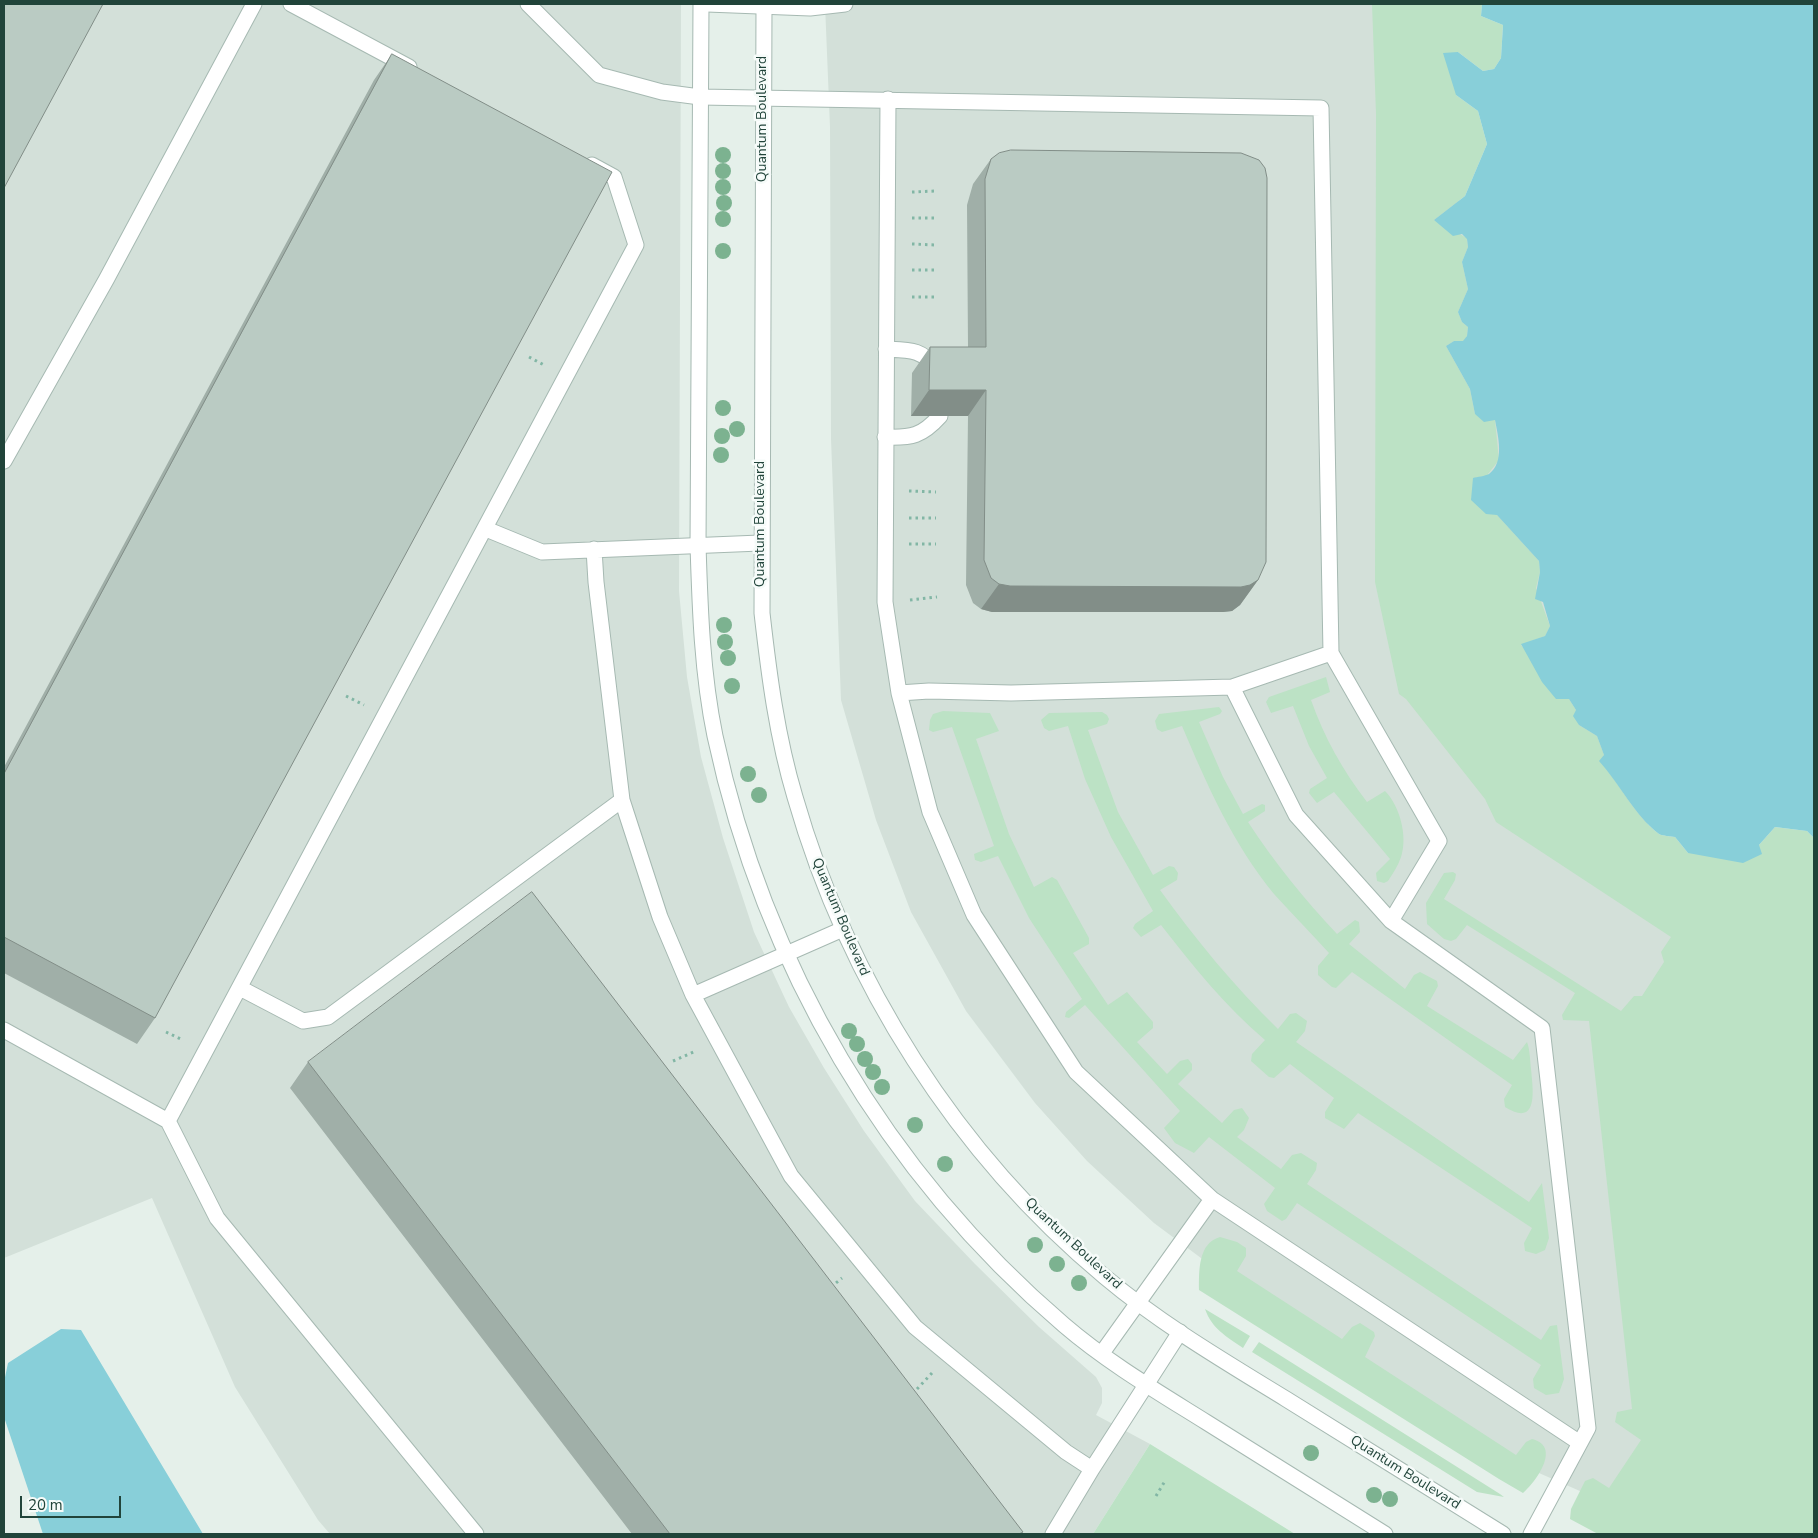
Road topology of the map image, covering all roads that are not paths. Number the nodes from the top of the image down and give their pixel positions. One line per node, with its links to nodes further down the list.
1 (254, 4): 17 (street)
2 (291, 4): 8 (street)
3 (528, 4): 9 (street)
4 (701, 4): 9 (street)
5 (707, 4): 7 (street)
6 (845, 4): 7 (street)
7 (764, 5): 11 (street, Quantum Boulevard)
8 (426, 76)
9 (700, 97): 11 (street); 20 (street)
10 (888, 99): 11 (street); 13 (street); 22 (street)
11 (763, 100): 19 (street, Quantum Boulevard)
12 (580, 159): 18 (street)
13 (886, 349): 14 (street); 16 (street)
14 (940, 373)
15 (940, 416): 16 (street)
16 (885, 437): 24 (street)
17 (4, 461)
18 (486, 529): 21 (street); 29 (street)
19 (760, 543): 20 (street); 27 (street, Quantum Boulevard)
20 (698, 545): 21 (street); 28 (street)
21 (594, 549): 25 (street)
22 (1330, 653): 23 (street); 26 (street)
23 (1232, 687): 24 (street); 26 (street)
24 (899, 692): 33 (street)
25 (622, 800): 29 (street); 30 (street)
26 (1390, 921): 38 (street)
27 (843, 930): 28 (street); 34 (street, Quantum Boulevard)
28 (786, 955): 30 (street); 36 (street)
29 (240, 988): 32 (street)
30 (693, 995): 39 (street)
31 (4, 1030): 32 (street)
32 (168, 1122): 40 (street)
33 (1212, 1200): 34 (street); 38 (street)
34 (1138, 1302): 35 (street, Quantum Boulevard); 36 (street)
35 (1180, 1332): 37 (street); 43 (street, Quantum Boulevard)
36 (1102, 1353): 37 (street)
37 (1147, 1386): 39 (street); 42 (street)
38 (1580, 1443): 44 (street)
39 (1092, 1469): 41 (street)
40 (476, 1534)
41 (1053, 1534)
42 (1385, 1534)
43 (1503, 1534)
44 (1531, 1534)

